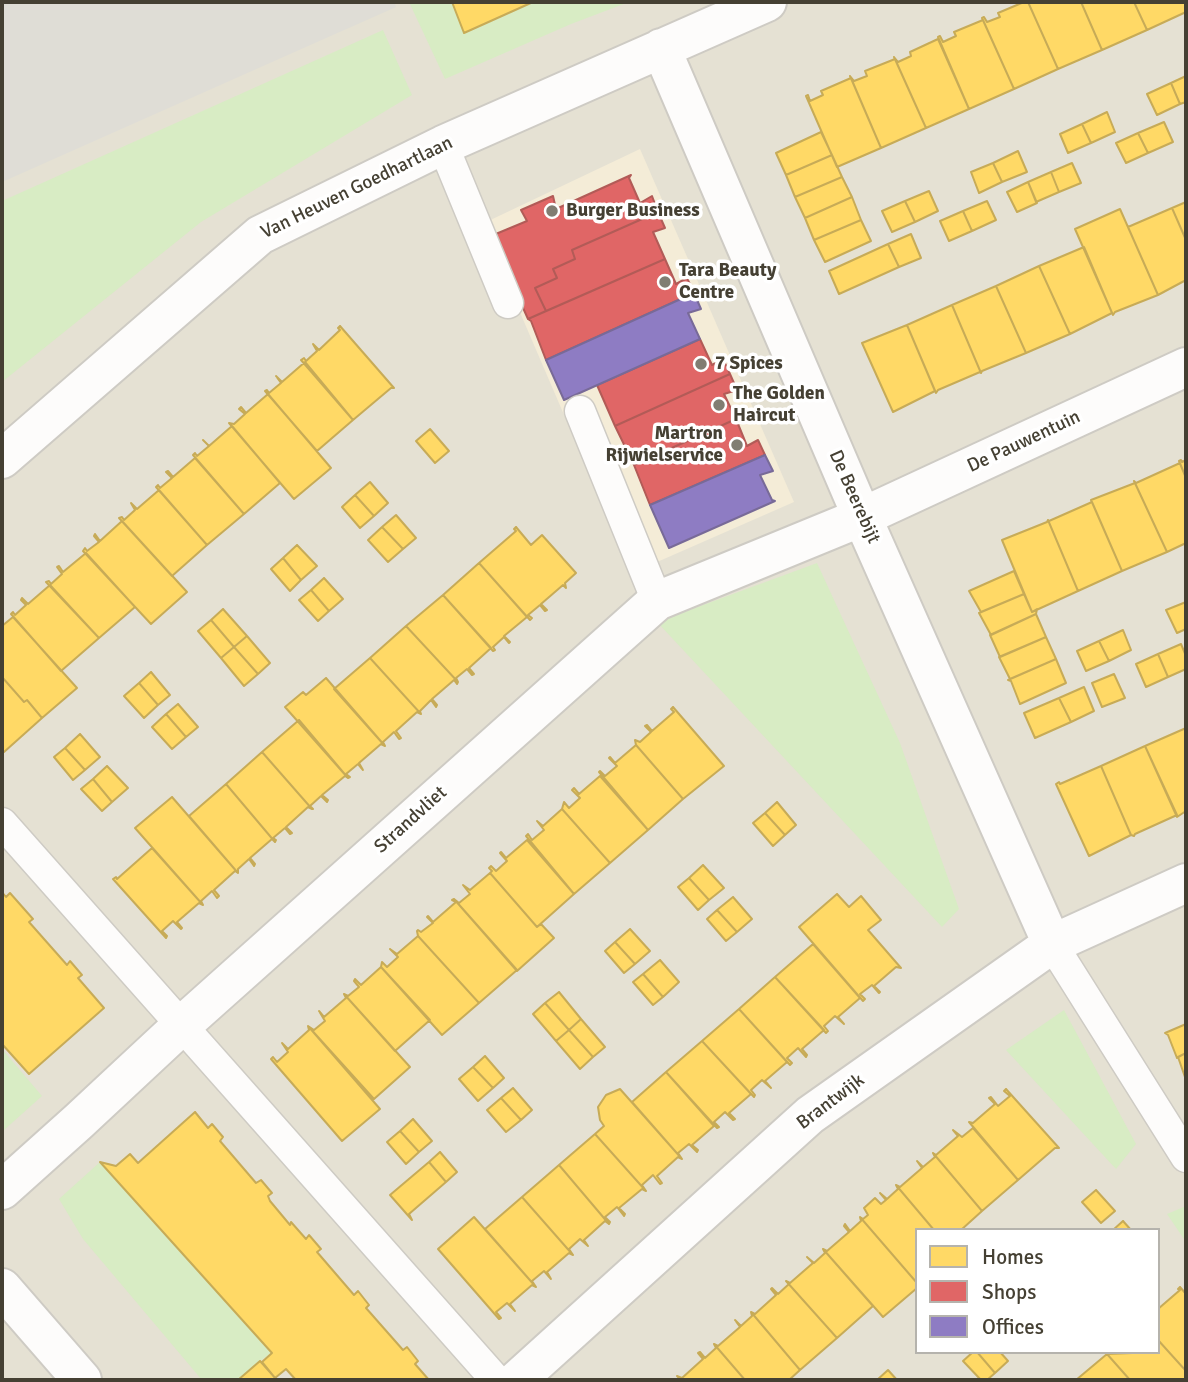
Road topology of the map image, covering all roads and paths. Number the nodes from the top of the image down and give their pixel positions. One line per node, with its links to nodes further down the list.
1 (767, 2): 2 (street, Van Heuven Goedhartlaan)
2 (661, 48): 3 (street, Van Heuven Goedhartlaan); 8 (street, De Beerebijt)
3 (443, 145): 4 (lane); 7 (street, Van Heuven Goedhartlaan)
4 (508, 303)
5 (1186, 367): 8 (street, De Pauwentuin)
6 (580, 411): 9 (lane)
7 (2, 459)
8 (862, 517): 9 (street, Strandvliet); 12 (street, De Beerebijt)
9 (657, 601): 13 (street, Strandvliet)
10 (2, 823): 13 (lane)
11 (1186, 883): 12 (street, Brantwijk)
12 (1052, 944): 14 (lane); 19 (street, Brantwijk)
13 (181, 1026): 15 (street, Strandvliet); 18 (lane)
14 (1186, 1157)
15 (2, 1190)
16 (2, 1288): 17 (street)
17 (82, 1380)
18 (496, 1380)
19 (517, 1380)

